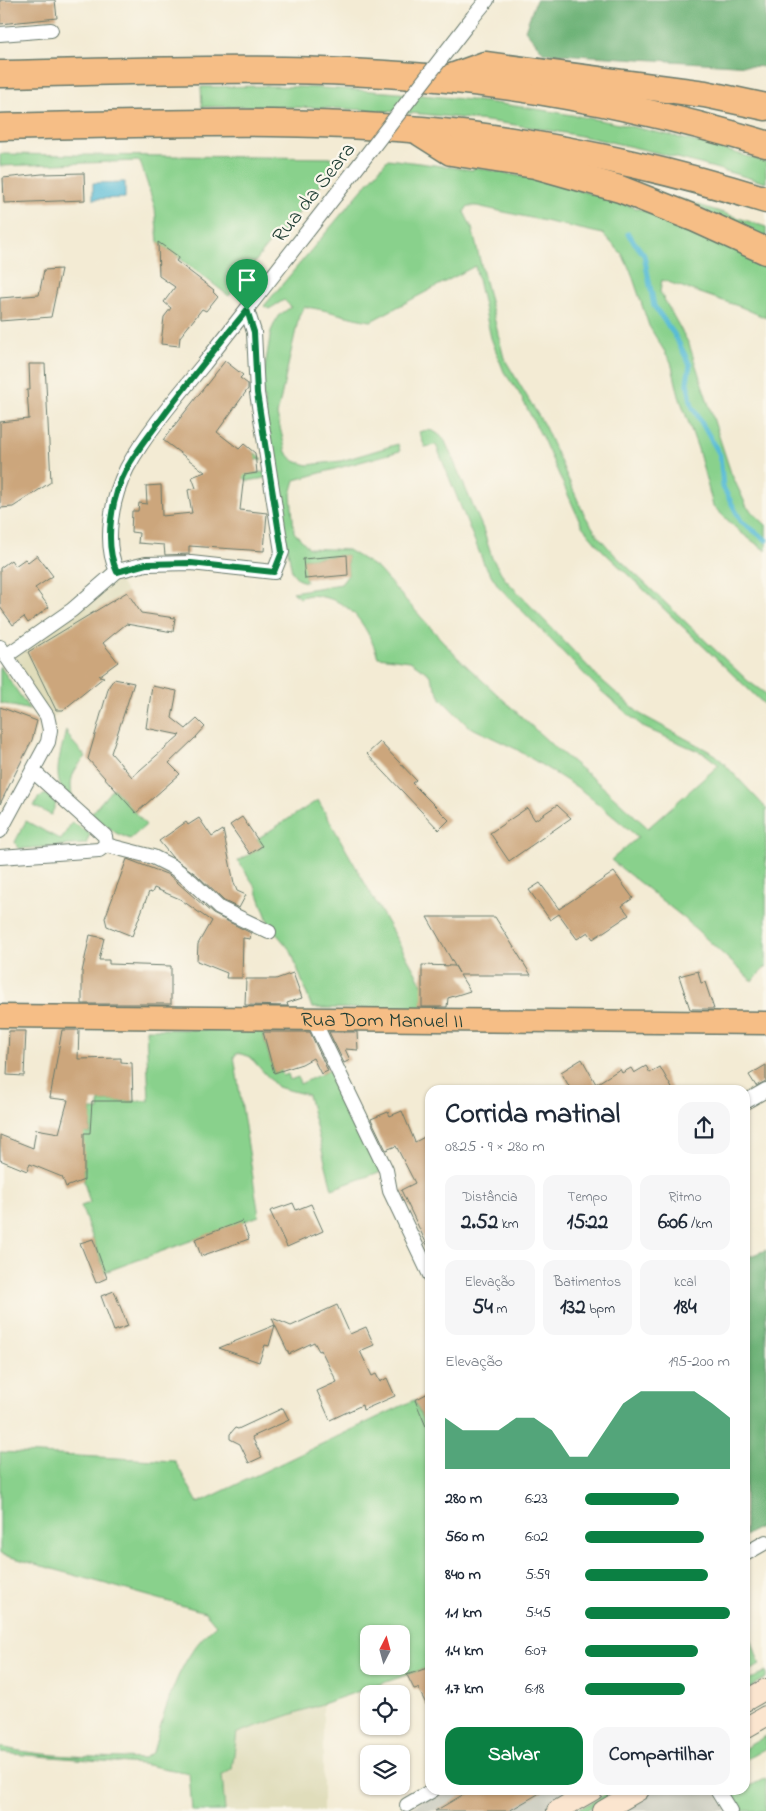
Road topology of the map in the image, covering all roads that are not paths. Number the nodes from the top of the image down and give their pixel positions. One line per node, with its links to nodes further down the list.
1 (487, 0): 12 (street, Rua da Seara, bridge)
2 (51, 30): 3 (street)
3 (0, 34)
4 (0, 74): 5 (highway)
5 (447, 79): 6 (highway); 9 (highway)
6 (766, 107)
7 (0, 127): 8 (highway)
8 (416, 130): 10 (highway); 11 (highway)
9 (766, 144)
10 (766, 200)
11 (766, 251)
12 (247, 310): 13 (street, Rua da Seara); 13 (street)
13 (117, 572): 14 (street)
14 (3, 651): 15 (street)
15 (33, 771): 16 (street); 17 (street)
16 (0, 831)
17 (106, 845): 18 (street); 19 (street)
18 (0, 857)
19 (269, 932)
20 (0, 1016): 21 (main road, Rua Dom Manuel II)
21 (313, 1019): 22 (main road, Rua Dom Manuel II); 25 (street)
22 (766, 1023)
23 (766, 1090): 24 (street)
24 (750, 1099)
25 (425, 1264)
26 (766, 1542): 27 (street)
27 (750, 1551)
28 (766, 1689): 29 (main road)
29 (750, 1698)
30 (766, 1716): 31 (main road)
31 (750, 1725)
32 (425, 1795): 36 (street)
33 (584, 1795): 37 (main road)
34 (630, 1795): 38 (main road)
35 (721, 1795): 39 (street)
36 (407, 1805)
37 (557, 1811)
38 (603, 1811)
39 (730, 1811)

